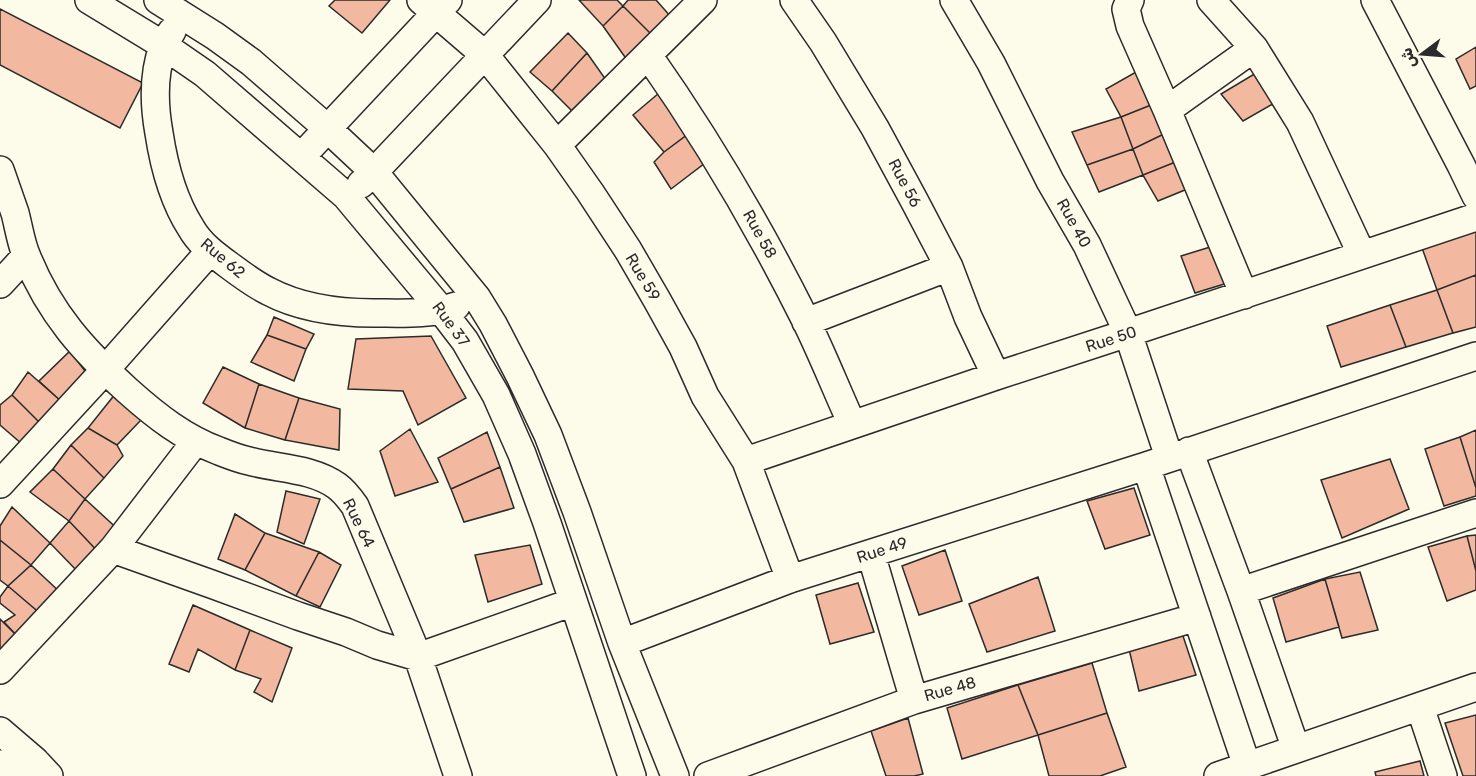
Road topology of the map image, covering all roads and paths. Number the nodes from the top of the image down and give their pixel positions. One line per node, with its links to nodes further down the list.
1 (89, 0): 12 (street, Rue 37)
2 (159, 0): 11 (street, Rue 37)
3 (537, 0): 14 (street)
4 (703, 0): 15 (street)
5 (794, 0): 28 (street, Rue 56)
6 (954, 0): 34 (street, Rue 40)
7 (1130, 0): 16 (street)
8 (1211, 0): 13 (street)
9 (1375, 0): 23 (street)
10 (435, 4): 14 (street, Rue 59); 17 (street)
11 (182, 15): 12 (street, Rue 62); 17 (street, Rue 37)
12 (163, 45): 19 (street, Rue 37); 25 (street, Rue 62)
13 (1254, 48): 16 (street); 26 (street)
14 (485, 55): 18 (street, Rue 59); 21 (street)
15 (648, 55): 18 (street); 33 (street, Rue 58)
16 (1167, 110): 30 (street)
17 (328, 129): 19 (street); 21 (street, Rue 37)
18 (557, 145): 41 (street, Rue 59)
19 (301, 157): 22 (street, Rue 37)
20 (0, 170): 27 (street, Rue 64)
21 (374, 172): 22 (street); 31 (street, Rue 37)
22 (346, 196): 32 (street, Rue 37)
23 (1476, 196)
24 (1476, 217): 26 (street, Rue 50)
25 (210, 251): 32 (street, Rue 62); 36 (street)
26 (1362, 255): 30 (street, Rue 50)
27 (26, 256): 29 (street); 36 (street, Rue 64)
28 (949, 267): 33 (street); 37 (street, Rue 56)
29 (0, 284)
30 (1244, 295): 34 (street, Rue 50)
31 (477, 298): 32 (street, Rue 62); 50 (street, Rue 37)
32 (442, 311): 48 (street, Rue 37)
33 (806, 322): 38 (street, Rue 58)
34 (1128, 333): 37 (street, Rue 50); 40 (street, Rue 40)
35 (1476, 356): 40 (street, Rue 49)
36 (105, 370): 39 (street, Rue 64); 42 (street)
37 (996, 375): 38 (street, Rue 50)
38 (852, 424): 41 (street, Rue 50)
39 (195, 442): 44 (street); 51 (street, Rue 64)
40 (1168, 458): 45 (street, Rue 49); 47 (street, Rue 40); 49 (street, Rue 40)
41 (746, 461): 46 (street, Rue 59)
42 (0, 484)
43 (1476, 513): 47 (street)
44 (113, 549): 51 (street); 52 (street)
45 (870, 554): 46 (street, Rue 49); 54 (street)
46 (790, 579): 50 (street, Rue 49)
47 (1241, 591): 57 (street, Rue 40)
48 (573, 602): 51 (street); 62 (street, Rue 37)
49 (1197, 617): 54 (street, Rue 48); 59 (street, Rue 40)
50 (622, 643): 63 (street, Rue 37)
51 (418, 657): 61 (street, Rue 64)
52 (0, 669)
53 (1476, 687): 55 (street)
54 (914, 700): 64 (street, Rue 48)
55 (1420, 706): 57 (street); 66 (street)
56 (0, 730): 60 (street)
57 (1296, 749): 59 (street)
58 (0, 764): 60 (street)
59 (1262, 767): 65 (street)
60 (42, 768)
61 (458, 776)
62 (632, 776)
63 (675, 776)
64 (708, 776)
65 (1218, 776)
66 (1443, 776)

